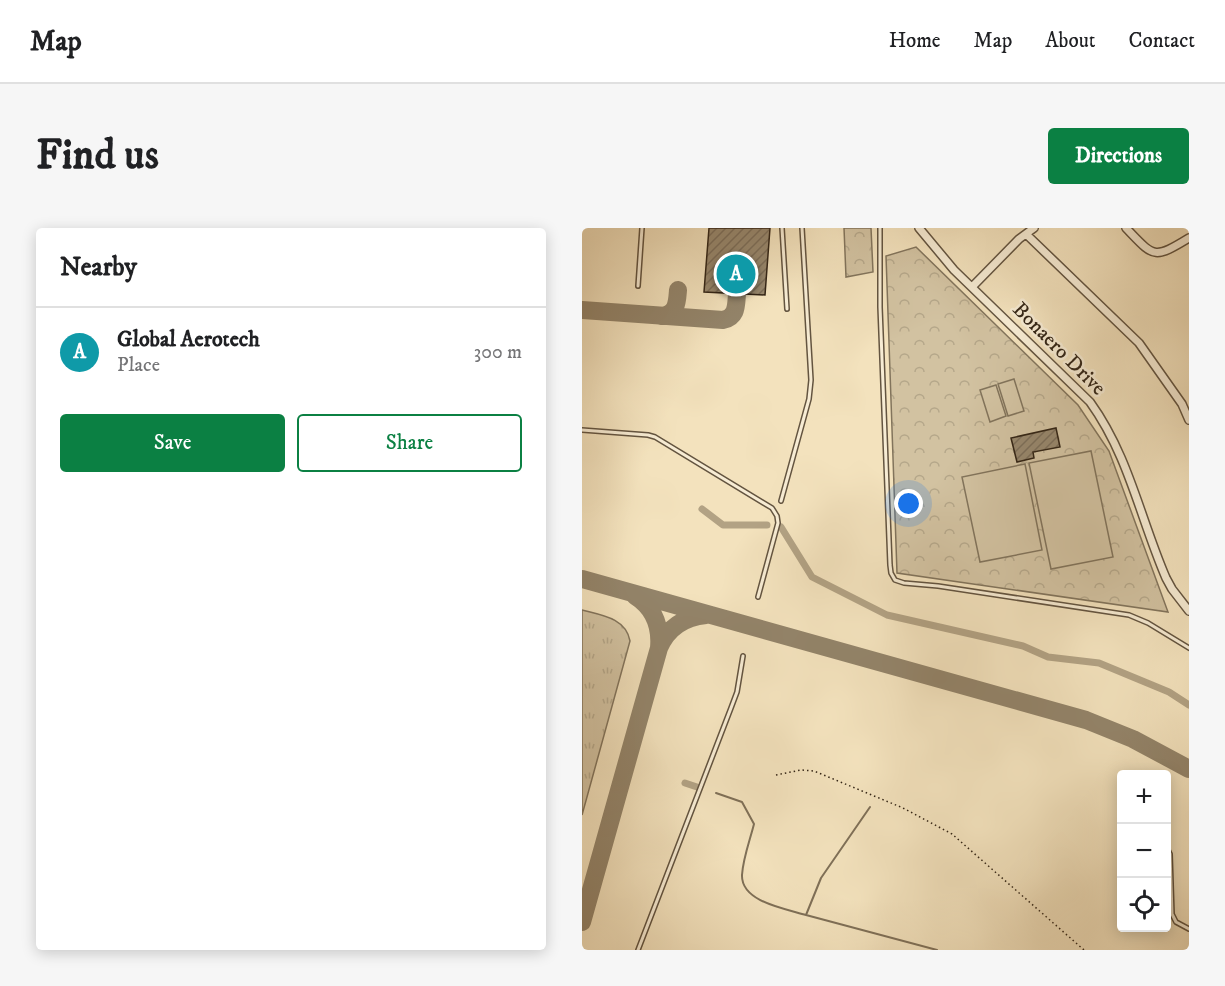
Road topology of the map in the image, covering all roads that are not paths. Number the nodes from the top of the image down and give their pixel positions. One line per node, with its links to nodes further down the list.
1 (642, 228): 10 (lane)
2 (782, 228): 12 (lane)
3 (802, 228): 15 (lane)
4 (880, 228): 18 (lane)
5 (919, 228): 11 (street, Bonaero Drive)
6 (1034, 228): 8 (street)
7 (1126, 228): 9 (street)
8 (1026, 234): 11 (street); 13 (street)
9 (1189, 238)
10 (638, 286)
11 (972, 286): 17 (street, Bonaero Drive)
12 (787, 309)
13 (1189, 420)
14 (582, 430): 16 (lane)
15 (781, 501)
16 (758, 597)
17 (1189, 610)
18 (1189, 648)
19 (743, 656): 22 (lane)
20 (1169, 878): 21 (lane)
21 (1189, 929)
22 (638, 950)

